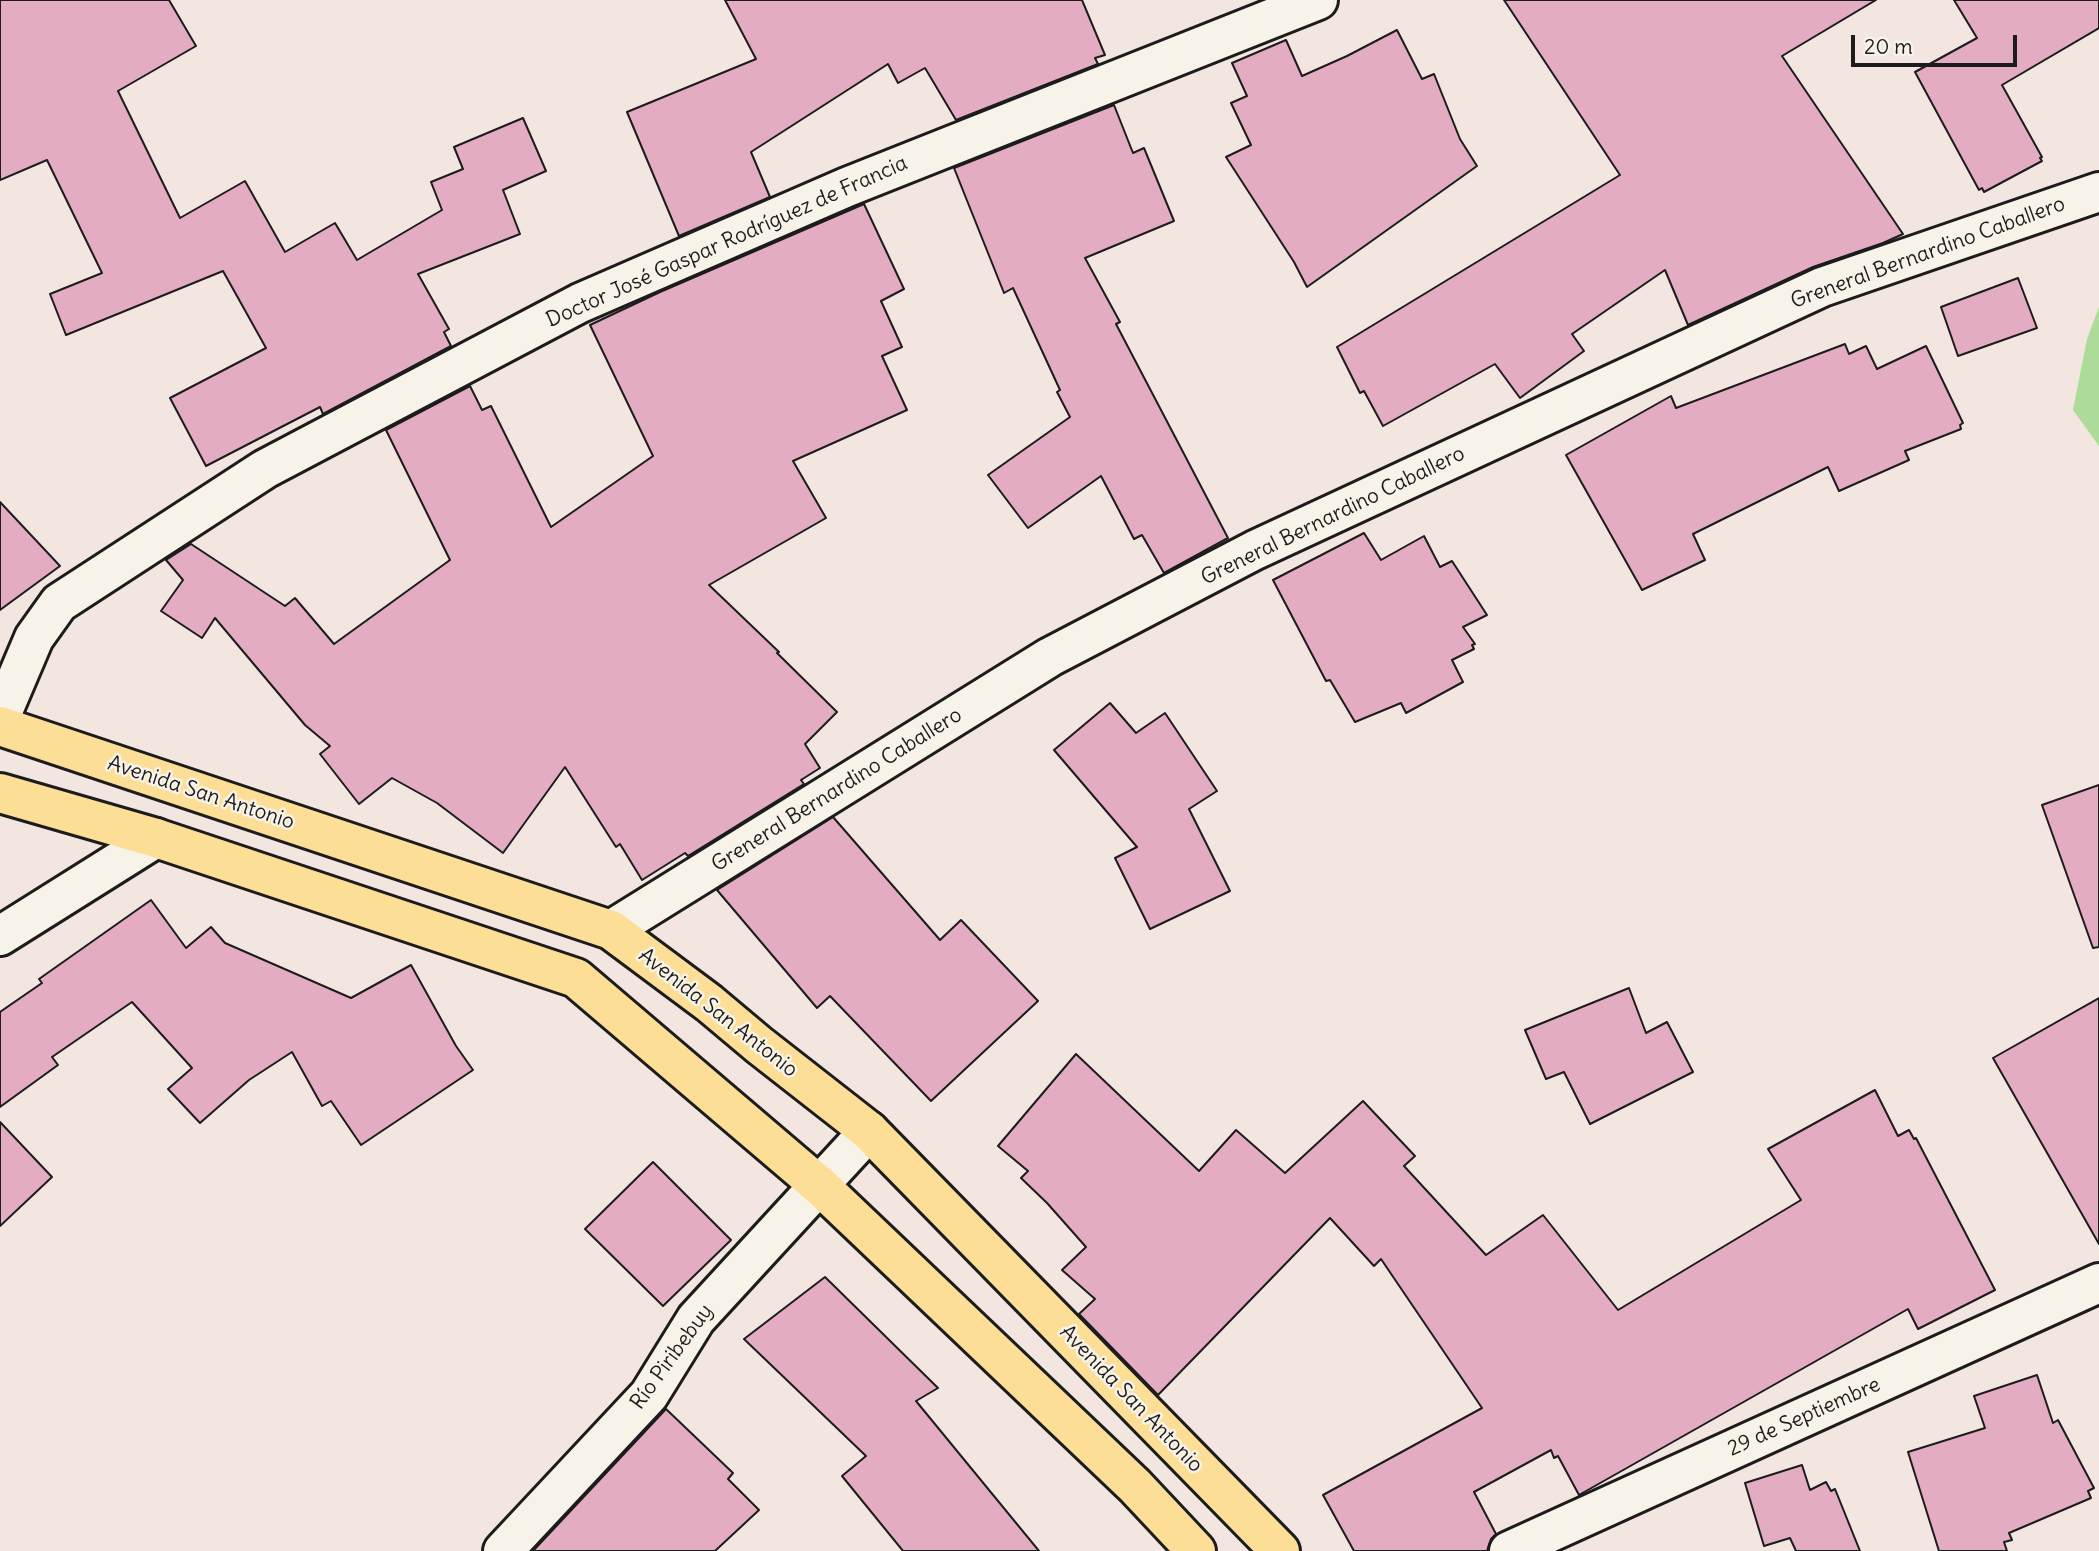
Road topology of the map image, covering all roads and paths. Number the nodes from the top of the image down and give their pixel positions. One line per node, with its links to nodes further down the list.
1 (1318, 0): 3 (street, Doctor José Gaspar Rodríguez de Francia)
2 (2099, 192): 7 (street, Greneral Bernardino Caballero)
3 (0, 718)
4 (0, 726): 7 (main road, Avenida San Antonio)
5 (0, 793): 6 (main road)
6 (156, 838): 8 (street); 10 (main road)
7 (611, 930): 9 (main road, Avenida San Antonio)
8 (0, 936)
9 (869, 1131): 10 (street, Río Piribebuy); 14 (main road, Avenida San Antonio)
10 (820, 1186): 12 (street, Río Piribebuy); 13 (main road)
11 (2099, 1283): 15 (street, 29 de Septiembre)
12 (503, 1551)
13 (1196, 1551)
14 (1280, 1551)
15 (1509, 1551)

